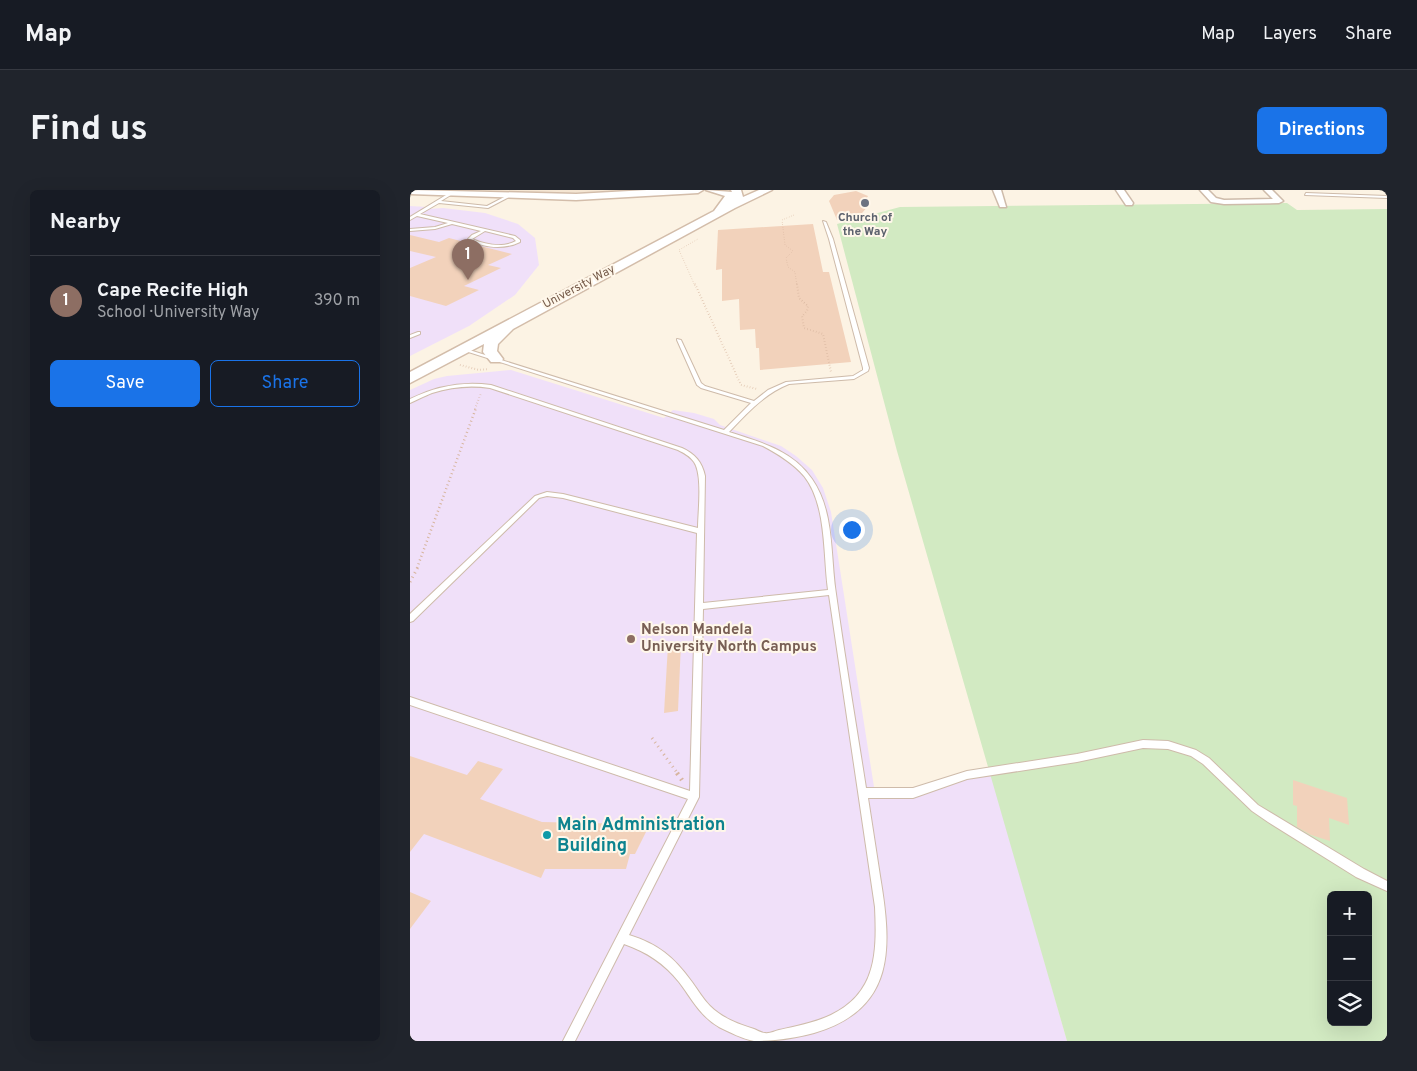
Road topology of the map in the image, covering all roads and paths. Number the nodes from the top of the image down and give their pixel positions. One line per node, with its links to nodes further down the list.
1 (698, 190): 12 (street)
2 (711, 190): 18 (street)
3 (736, 190): 17 (street)
4 (767, 190): 17 (street, University Way)
5 (996, 190): 16 (street)
6 (1120, 190): 15 (street)
7 (1204, 190): 8 (street)
8 (1268, 190)
9 (410, 191): 10 (street)
10 (455, 192): 12 (street); 14 (lane)
11 (1306, 194): 13 (lane)
12 (510, 196): 14 (lane)
13 (1387, 197)
14 (440, 202): 19 (lane)
15 (1129, 203)
16 (1003, 205)
17 (731, 206): 18 (street, University Way)
18 (716, 214): 27 (street, University Way)
19 (418, 215): 21 (lane); 23 (lane)
20 (794, 215): 34 (path)
21 (410, 219)
22 (824, 222): 34 (lane)
23 (450, 223): 24 (lane); 25 (lane)
24 (410, 230)
25 (483, 231): 25 (lane)
26 (701, 237): 36 (path)
27 (516, 320): 31 (street, University Way); 32 (street)
28 (418, 334): 29 (lane)
29 (410, 337)
30 (679, 340): 38 (lane)
31 (461, 349): 32 (lane); 33 (street, University Way)
32 (496, 359): 39 (lane)
33 (410, 378)
34 (832, 379): 36 (lane)
35 (484, 385): 37 (lane); 40 (lane); 41 (path)
36 (769, 391): 38 (lane)
37 (410, 401)
38 (756, 403): 39 (lane)
39 (725, 432): 42 (lane)
40 (700, 531): 43 (lane); 44 (lane)
41 (410, 582)
42 (831, 592): 43 (lane); 47 (lane)
43 (699, 606): 48 (lane)
44 (410, 619)
45 (410, 701): 48 (lane)
46 (652, 738): 48 (path)
47 (863, 794): 49 (lane); 51 (lane)
48 (694, 797): 50 (lane)
49 (1387, 886)
50 (623, 938): 51 (lane); 52 (lane)
51 (762, 1040)
52 (569, 1041)

